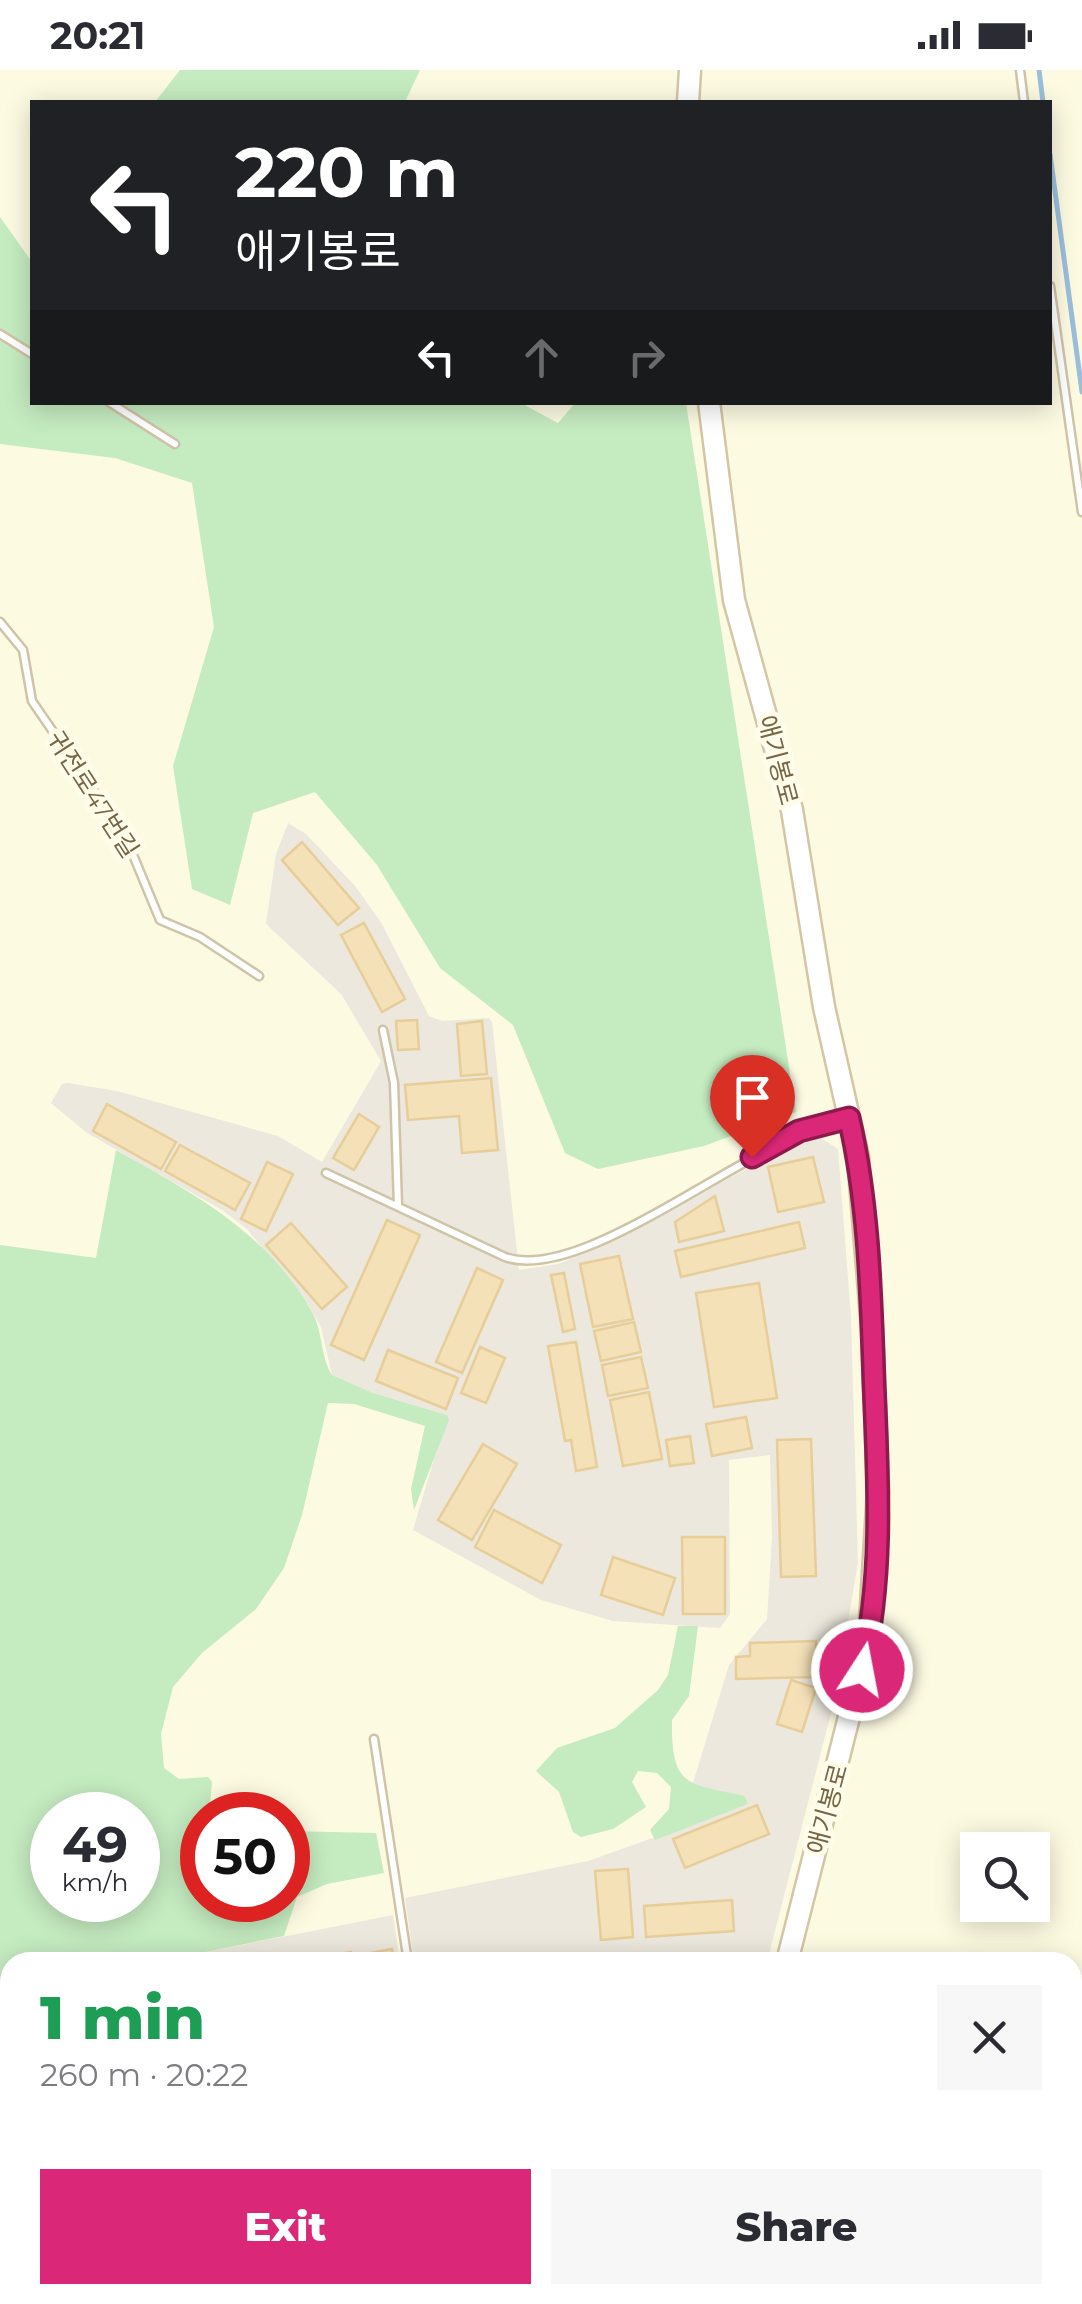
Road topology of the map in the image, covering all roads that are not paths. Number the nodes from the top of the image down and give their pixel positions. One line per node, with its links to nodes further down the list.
1 (690, 70): 3 (main road)
2 (1020, 70): 4 (lane)
3 (688, 100)
4 (1024, 100)
5 (1052, 300): 11 (lane)
6 (0, 334): 7 (lane)
7 (30, 353)
8 (114, 405): 10 (lane)
9 (709, 405): 15 (main road, 애기봉로)
10 (175, 444)
11 (1082, 512)
12 (0, 622): 13 (lane, 귀전로47번길)
13 (259, 976)
14 (383, 1030): 17 (lane)
15 (849, 1118): 17 (lane); 20 (main road, 애기봉로)
16 (326, 1172): 17 (lane)
17 (398, 1206)
18 (374, 1739): 19 (lane)
19 (406, 1952)
20 (790, 1952)

